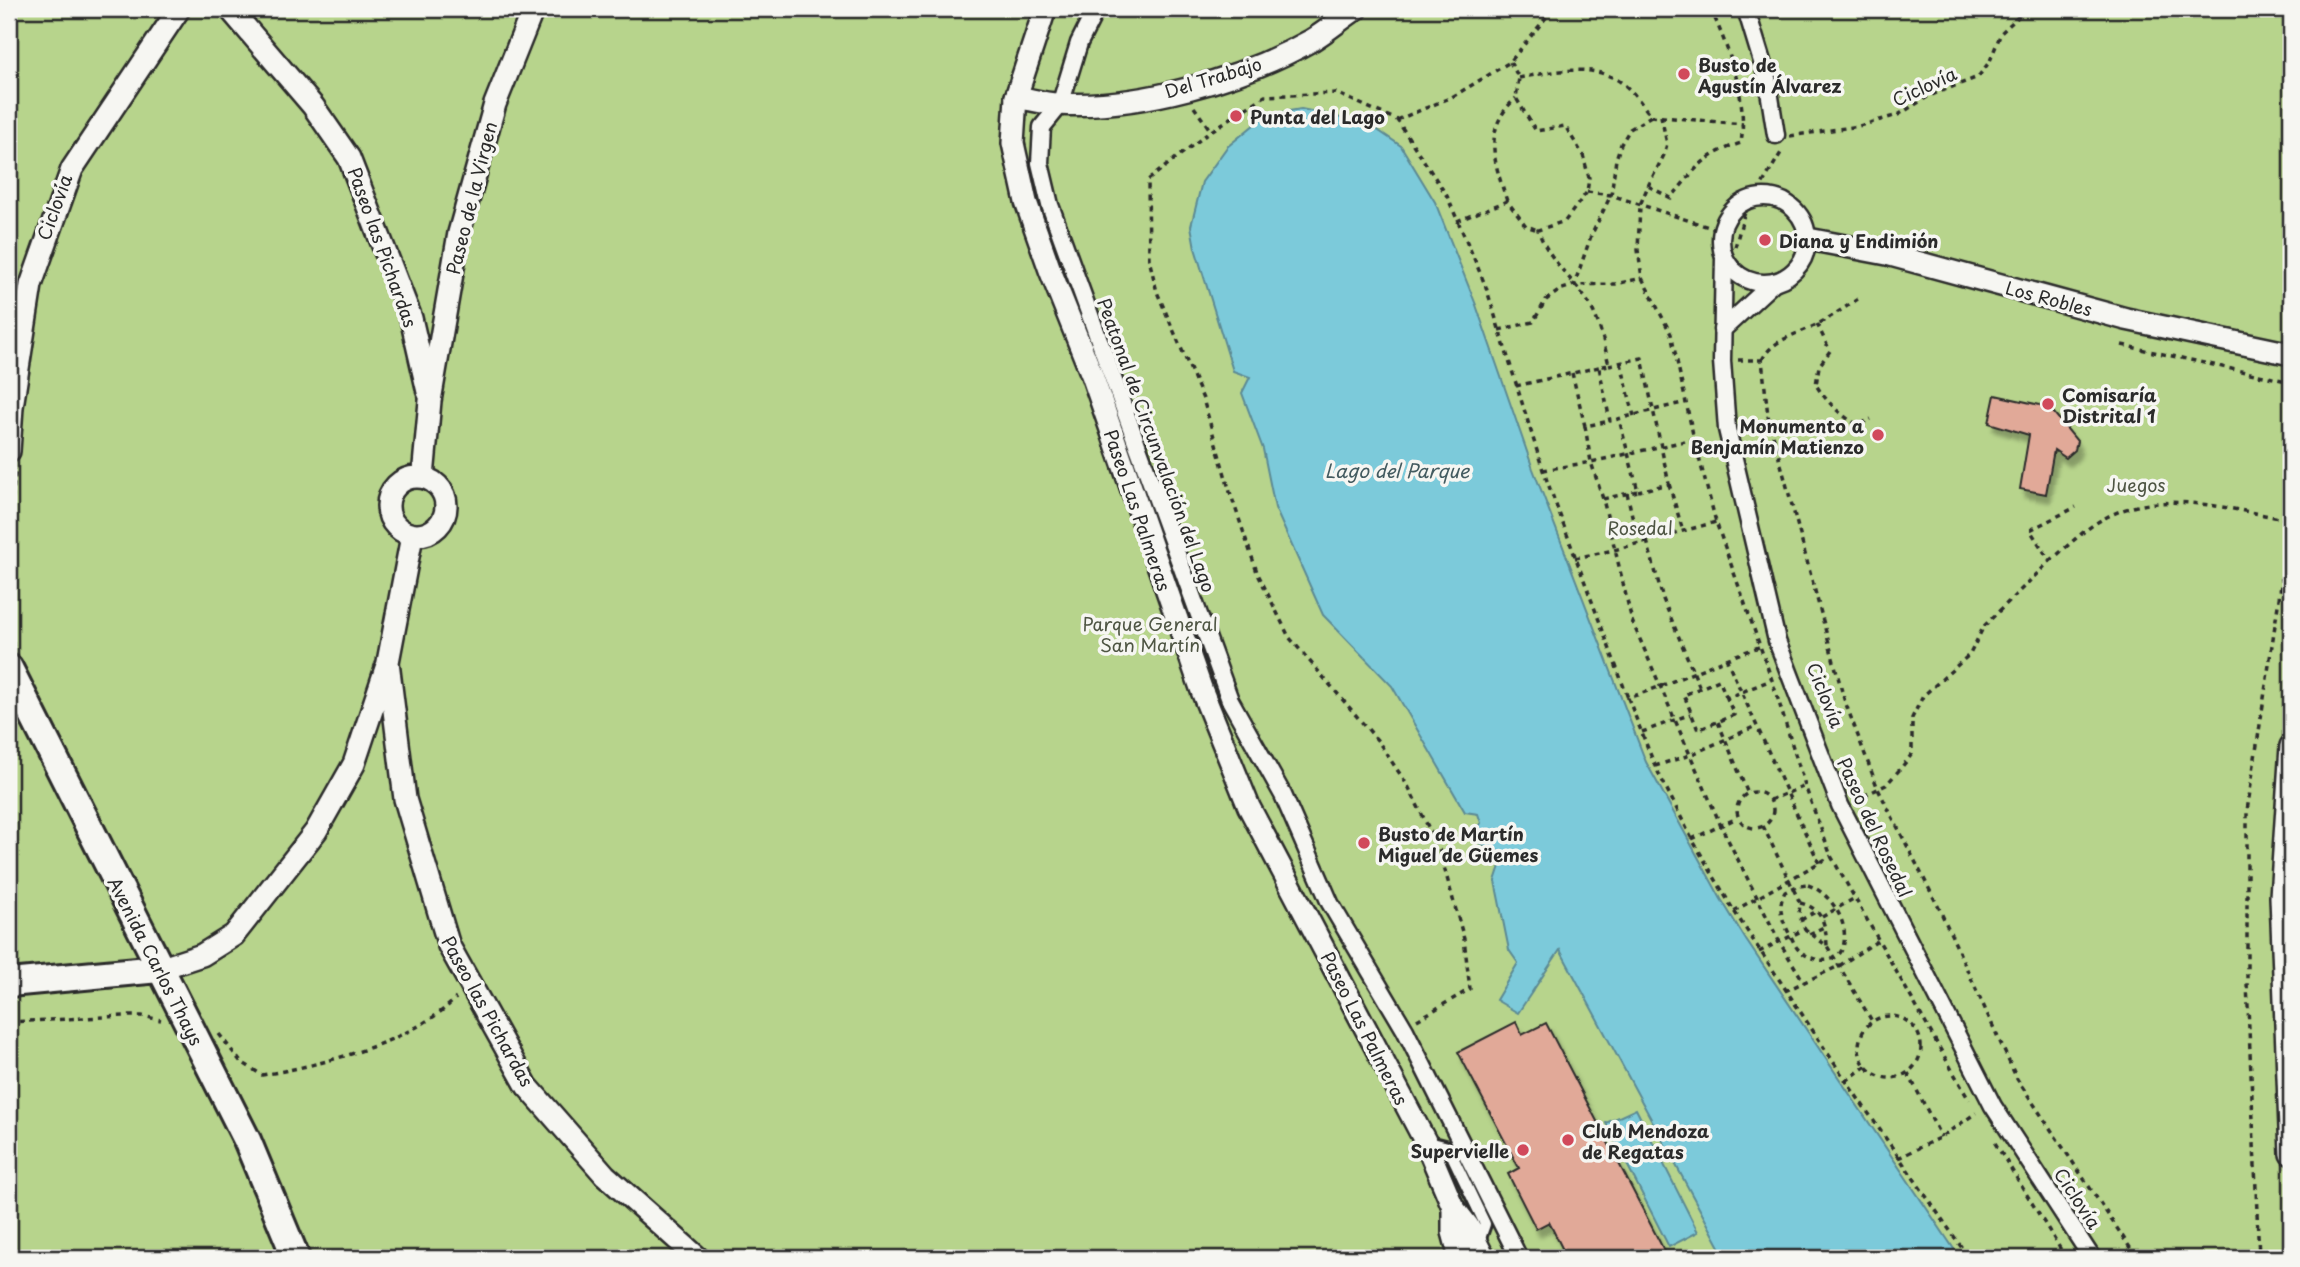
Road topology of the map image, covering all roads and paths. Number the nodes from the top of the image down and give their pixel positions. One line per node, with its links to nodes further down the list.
1 (179, 9): 63 (street)
2 (230, 9): 52 (street, Paseo las Pichardas)
3 (533, 9): 52 (street, Paseo de la Virgen)
4 (1045, 9): 14 (street, Paseo Las Palmeras)
5 (1096, 9): 16 (street, Peatonal de Circunvalación del Lago)
6 (1356, 9): 13 (street, Del Trabajo)
7 (1552, 9): 11 (path)
8 (1711, 9): 20 (path)
9 (1746, 9): 22 (street)
10 (2043, 9): 22 (path, Ciclovía)
11 (1510, 62): 12 (path); 19 (path)
12 (1519, 78): 15 (path); 17 (path)
13 (1182, 91): 16 (street, Del Trabajo); 21 (path)
14 (1016, 97): 16 (street, Del Trabajo); 150 (street, Paseo Las Palmeras)
15 (1516, 98): 24 (path); 27 (path)
16 (1060, 105): 143 (street, Peatonal de Circunvalación del Lago)
17 (1651, 116): 18 (path); 25 (path)
18 (1661, 116): 20 (path); 23 (path)
19 (1397, 120): 21 (path); 29 (path)
20 (1744, 124): 23 (path)
21 (1211, 131): 143 (path)
22 (1779, 135): 26 (path)
23 (1648, 186): 28 (path)
24 (1587, 192): 25 (path); 30 (path)
25 (1611, 195): 28 (path); 36 (path)
26 (1754, 197): 31 (street); 32 (street); 33 (path)
27 (1507, 201): 29 (path); 30 (path)
28 (1640, 205): 31 (path); 34 (path)
29 (1457, 221): 39 (path)
30 (1538, 230): 36 (path)
31 (1721, 231): 33 (street, Paseo del Rosedal)
32 (1808, 239): 35 (street); 43 (street, Los Robles)
33 (1729, 263): 35 (street); 40 (street, Paseo del Rosedal)
34 (1642, 278): 36 (path); 41 (path)
35 (1774, 282): 40 (street)
36 (1574, 285): 39 (path); 47 (path)
37 (1861, 297): 38 (path)
38 (1817, 324): 44 (path); 57 (path)
39 (1499, 330): 51 (path)
40 (1721, 331): 45 (street, Paseo del Rosedal)
41 (1671, 334)
42 (2122, 345): 50 (path)
43 (2291, 354)
44 (1762, 360): 45 (path); 103 (path)
45 (1722, 361): 82 (street, Paseo del Rosedal)
46 (1621, 363): 47 (path); 54 (path); 55 (path)
47 (1609, 365): 48 (path)
48 (1599, 367): 49 (path); 58 (path)
49 (1572, 373): 51 (path); 59 (path)
50 (2291, 382)
51 (1516, 386): 65 (path)
52 (430, 401): 66 (street, Paseo de la Virgen)
53 (1686, 402): 54 (path)
54 (1653, 411): 55 (path); 61 (path)
55 (1634, 416): 56 (path)
56 (1619, 419): 58 (path); 62 (path)
57 (1871, 419)
58 (1610, 421): 59 (path)
59 (1585, 426): 64 (path)
60 (1694, 439): 61 (path)
61 (1661, 446): 62 (path); 67 (path)
62 (1627, 453): 64 (path); 68 (path)
63 (13, 458): 74 (path)
64 (1591, 462): 65 (path); 70 (path)
65 (1542, 470): 80 (path)
66 (423, 477): 76 (street); 76 (street)
67 (1669, 484): 68 (path); 75 (path)
68 (1638, 491): 69 (path)
69 (1627, 493): 70 (path); 78 (path)
70 (1603, 499): 79 (path)
71 (2076, 507): 81 (path)
72 (2291, 520): 81 (path); 162 (path)
73 (1716, 522): 75 (path)
74 (9, 528)
75 (1683, 531): 77 (path)
76 (412, 536): 84 (street, Paseo las Pichardas)
77 (1647, 541): 78 (path); 86 (path)
78 (1638, 543): 79 (path)
79 (1615, 550): 80 (path); 88 (path)
80 (1575, 558): 91 (path)
81 (2050, 561): 103 (path)
82 (1777, 641): 83 (path); 107 (street, Paseo del Rosedal)
83 (1726, 658): 86 (path); 90 (path)
84 (388, 662): 135 (street); 138 (street, Paseo las Pichardas)
85 (9, 667): 135 (street, Avenida Carlos Thays)
86 (1693, 673): 88 (path); 89 (path)
87 (1772, 680): 90 (path)
88 (1661, 687): 91 (path); 94 (path)
89 (1700, 688): 92 (path); 93 (path)
90 (1741, 692): 92 (path); 96 (path)
91 (1628, 698): 97 (path)
92 (1727, 698): 95 (path)
93 (1691, 713): 94 (path); 95 (path)
94 (1675, 720): 97 (path); 100 (path)
95 (1717, 722): 98 (path)
96 (1756, 726): 98 (path); 105 (path)
97 (1642, 732): 101 (path)
98 (1725, 739): 100 (path); 104 (path)
99 (2291, 746): 151 (street)
100 (1690, 755): 101 (path); 110 (path)
101 (1655, 766): 112 (path)
102 (1805, 786): 105 (path)
103 (1878, 789): 107 (path); 161 (path)
104 (1748, 794): 106 (path); 109 (path)
105 (1787, 794): 106 (path); 114 (path)
106 (1770, 800): 111 (path)
107 (1847, 803): 108 (path); 160 (street, Paseo del Rosedal)
108 (1858, 811)
109 (1738, 817): 110 (path); 111 (path)
110 (1721, 827): 112 (path); 117 (path)
111 (1763, 827): 115 (path)
112 (1692, 839): 121 (path)
113 (1831, 856): 114 (path)
114 (1819, 863): 115 (path)
115 (1788, 881): 116 (path); 117 (path)
116 (1792, 888): 119 (path); 120 (path); 128 (path)
117 (1758, 898): 121 (path); 130 (path)
118 (1855, 898): 120 (path)
119 (1800, 903): 122 (path); 124 (path)
120 (1836, 910): 123 (path); 133 (path)
121 (1734, 911): 132 (path)
122 (1816, 911): 123 (path); 124 (path)
123 (1822, 917): 125 (path)
124 (1801, 920): 126 (path)
125 (1826, 926): 127 (path); 131 (path)
126 (1804, 929): 127 (path); 128 (path)
127 (1809, 934): 131 (path)
128 (1791, 937): 130 (path); 133 (path)
129 (1879, 940): 134 (path)
130 (1780, 943): 132 (path); 136 (path)
131 (1827, 946): 133 (path)
132 (1759, 953): 139 (path)
133 (1834, 958): 134 (path)
134 (1839, 966): 136 (path); 140 (path)
135 (159, 969): 137 (street); 142 (street, Avenida Carlos Thays)
136 (1804, 982): 139 (path)
137 (9, 983)
138 (470, 984): 144 (path); 155 (street, Paseo las Pichardas)
139 (1785, 991): 147 (path)
140 (1872, 1021): 145 (path); 146 (path)
141 (9, 1022): 142 (path)
142 (187, 1025): 154 (street, Avenida Carlos Thays)
143 (1405, 1030): 157 (street, Peatonal de Circunvalación del Lago)
144 (218, 1031)
145 (1866, 1066): 146 (path); 147 (path)
146 (1908, 1073): 149 (path)
147 (1846, 1082): 158 (path)
148 (1991, 1136): 159 (path)
149 (1941, 1137)
150 (1425, 1141): 152 (street, Paseo Las Palmeras); 153 (lane)
151 (2291, 1154)
152 (1453, 1206): 153 (street); 156 (street)
153 (1481, 1251)
154 (296, 1258)
155 (698, 1258)
156 (1460, 1258)
157 (1519, 1258)
158 (1969, 1258)
159 (2066, 1258)
160 (2092, 1258)
161 (2137, 1258)
162 (2259, 1258)

